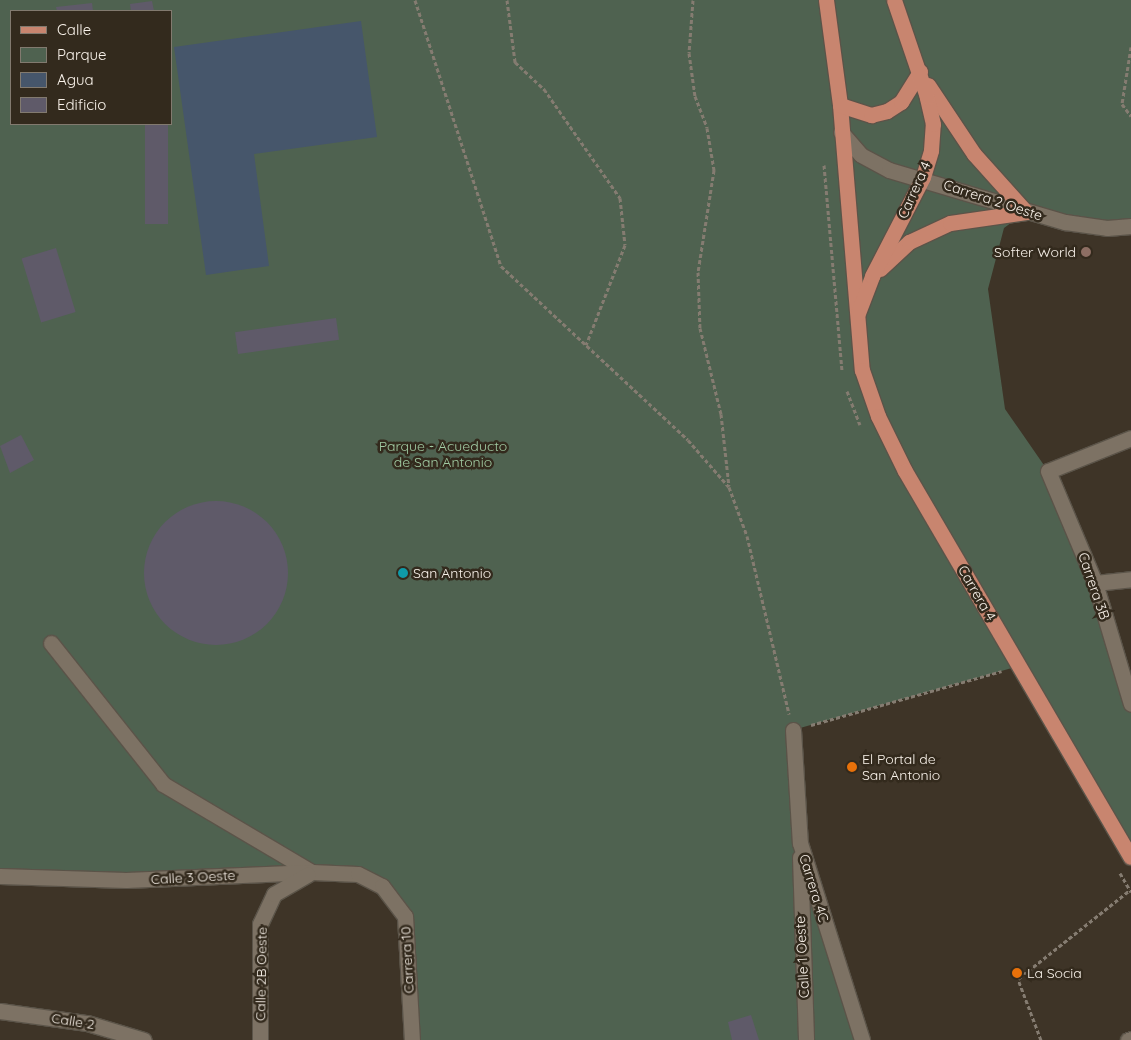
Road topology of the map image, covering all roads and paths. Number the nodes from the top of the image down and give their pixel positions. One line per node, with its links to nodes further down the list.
1 (415, 0): 16 (path)
2 (507, 0): 16 (path)
3 (693, 0): 18 (path)
4 (826, 0): 8 (main road, Carrera 4)
5 (894, 0): 7 (main road, Carrera 4)
6 (1131, 47): 9 (path)
7 (920, 72): 8 (main road); 11 (main road, Carrera 4); 12 (main road)
8 (840, 105): 10 (main road, Carrera 4)
9 (1131, 116)
10 (841, 132): 11 (street, Carrera 2 Oeste); 15 (main road, Carrera 4)
11 (923, 177): 12 (street, Carrera 2 Oeste); 14 (main road, Carrera 4)
12 (1026, 212): 13 (street, Carrera 2 Oeste); 14 (main road)
13 (1131, 226)
14 (872, 276): 15 (main road, Carrera 4)
15 (857, 316): 22 (main road, Carrera 4)
16 (586, 345): 18 (path)
17 (1131, 438): 20 (street, Carrera 3B)
18 (729, 487): 24 (path)
19 (1131, 579): 20 (street)
20 (1095, 583): 23 (street, Carrera 3B)
21 (51, 643): 27 (street)
22 (1020, 666): 24 (path); 26 (main road, Carrera 4)
23 (1131, 704)
24 (793, 730): 25 (street, Carrera 4C)
25 (800, 844): 35 (street, Calle 1 Oeste); 36 (street, Carrera 4C)
26 (1131, 857)
27 (312, 872): 28 (street, Calle 3 Oeste); 29 (street, Calle 3 Oeste); 33 (street, Calle 2B Oeste)
28 (0, 876)
29 (382, 886): 34 (street, Carrera 10)
30 (1130, 890): 37 (path)
31 (0, 1011): 32 (street, Calle 2)
32 (144, 1040)
33 (260, 1040)
34 (412, 1040)
35 (806, 1040)
36 (862, 1040)
37 (1041, 1040)

